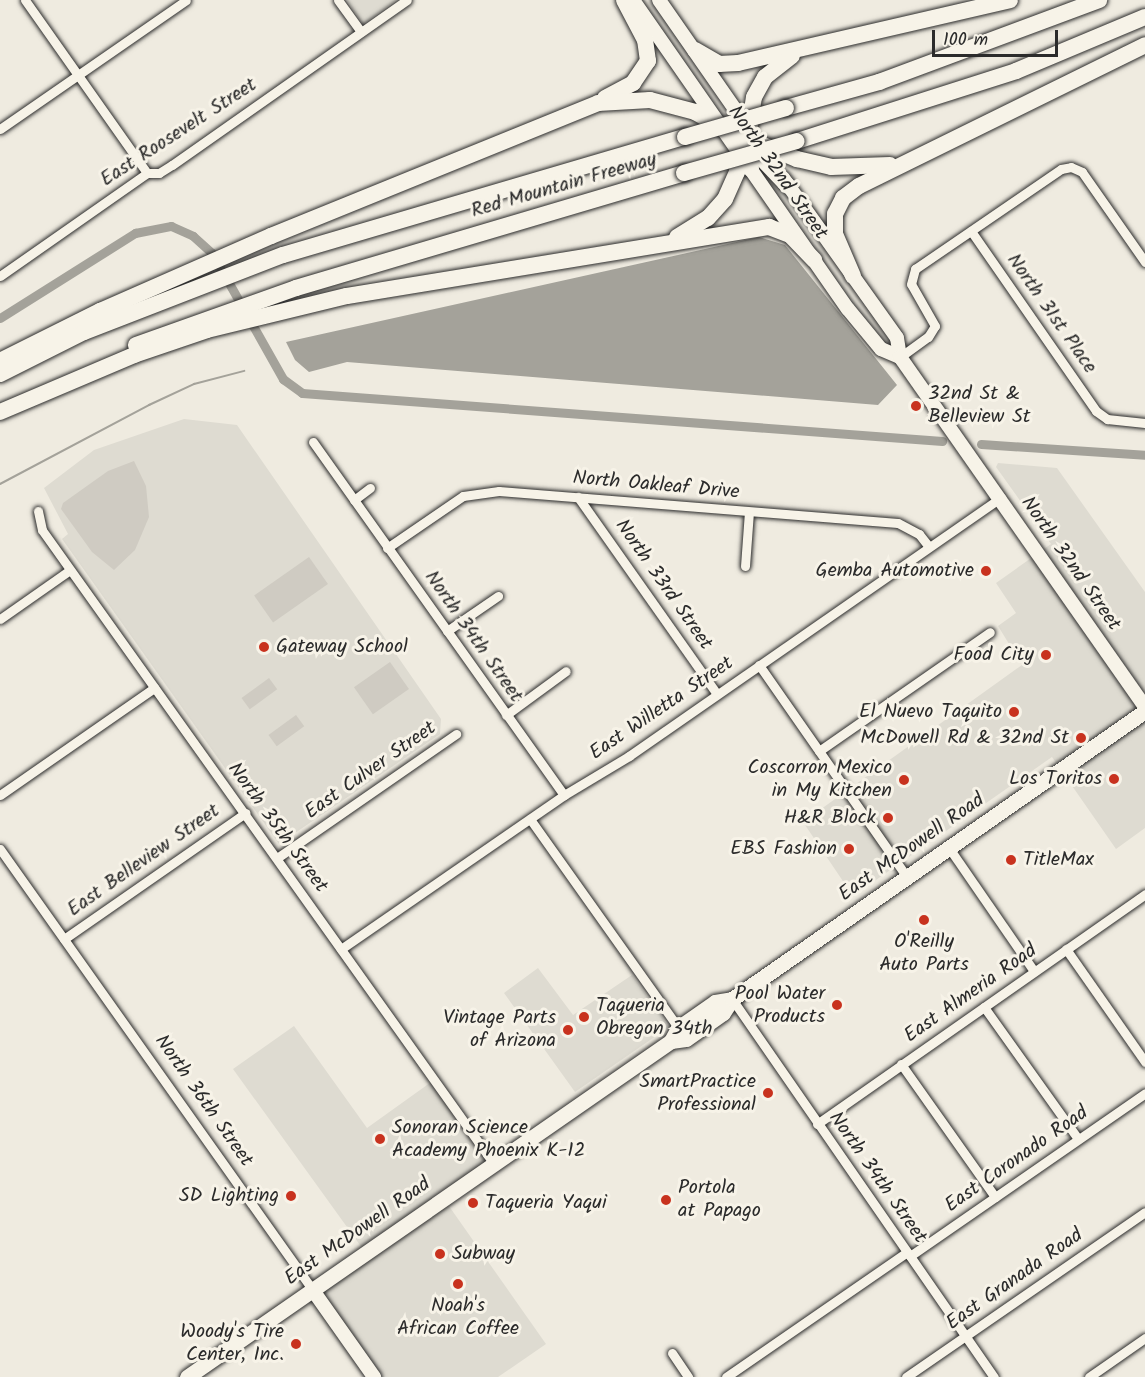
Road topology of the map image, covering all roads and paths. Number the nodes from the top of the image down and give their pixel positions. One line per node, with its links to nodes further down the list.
1 (25, 0): 15 (street)
2 (186, 0): 15 (street)
3 (338, 0): 11 (street)
4 (407, 0): 11 (street, East Roosevelt Street)
5 (624, 0): 17 (highway)
6 (633, 0): 16 (main road, North 32nd Street)
7 (659, 0): 14 (main road, North 32nd Street)
8 (1010, 0): 13 (highway)
9 (1099, 0): 31 (highway, Red Mountain Freeway, bridge)
10 (1145, 17): 32 (highway, Red Mountain Freeway, bridge)
11 (361, 32): 23 (street, East Roosevelt Street)
12 (1145, 45): 21 (highway)
13 (809, 48): 14 (highway); 20 (highway)
14 (694, 50): 20 (main road, North 32nd Street)
15 (78, 75): 19 (street); 23 (street)
16 (703, 101): 18 (main road, North 32nd Street); 20 (highway)
17 (598, 103): 18 (highway); 31 (highway)
18 (720, 124): 20 (highway)
19 (0, 129)
20 (747, 137): 21 (highway); 22 (highway); 24 (highway); 26 (highway)
21 (921, 156): 30 (highway)
22 (751, 169): 28 (main road, North 32nd Street)
23 (147, 173): 29 (street, East Roosevelt Street)
24 (788, 186): 30 (main road, North 32nd Street)
25 (971, 231): 27 (street); 33 (street); 37 (street, North 31st Place)
26 (656, 243): 28 (highway); 32 (highway)
27 (1144, 257)
28 (814, 260): 33 (main road, North 32nd Street)
29 (0, 276)
30 (853, 276): 33 (main road, North 32nd Street)
31 (181, 284): 34 (highway); 35 (highway, Red Mountain Freeway)
32 (205, 325): 36 (highway)
33 (900, 357): 41 (main road, North 32nd Street)
34 (0, 361)
35 (0, 374)
36 (0, 411)
37 (1145, 423)
38 (313, 442): 42 (street, North 34th Street)
39 (370, 488): 42 (street)
40 (578, 497): 44 (street, North Oakleaf Drive); 46 (street, North Oakleaf Drive); 56 (street, North 33rd Street)
41 (1001, 497): 45 (street, East Willetta Street); 57 (main road, North 32nd Street)
42 (354, 500): 46 (street, North 34th Street)
43 (38, 511): 48 (street, North 35th Street)
44 (749, 512): 45 (street, North Oakleaf Drive); 47 (street)
45 (929, 547): 53 (street, East Willetta Street)
46 (387, 548): 51 (street, North 34th Street)
47 (745, 566)
48 (70, 570): 50 (street); 55 (street, North 35th Street)
49 (498, 596): 51 (street)
50 (0, 619)
51 (447, 631): 58 (street, North 34th Street)
52 (990, 632): 60 (street)
53 (759, 665): 56 (street, East Willetta Street); 60 (street)
54 (566, 671): 58 (street)
55 (154, 688): 61 (street); 63 (street, North 35th Street)
56 (717, 694): 62 (street, East Willetta Street)
57 (1145, 709): 65 (main road, East McDowell Road)
58 (506, 715): 62 (street, North 34th Street)
59 (456, 735): 67 (street, East Culver Street)
60 (819, 751): 68 (street)
61 (0, 795)
62 (564, 795): 64 (street, East Willetta Street)
63 (245, 813): 67 (street, North 35th Street); 70 (street, East Belleview Street)
64 (530, 819): 71 (street, East Willetta Street); 76 (street)
65 (949, 848): 68 (main road, East McDowell Road); 73 (street)
66 (0, 849): 70 (street, North 36th Street)
67 (277, 858): 71 (street, North 35th Street)
68 (907, 877): 74 (main road, East McDowell Road)
69 (1145, 894): 72 (street, East Almeria Road)
70 (64, 939): 86 (street, North 36th Street)
71 (341, 949): 82 (street, North 35th Street)
72 (1066, 949): 73 (street, East Almeria Road); 77 (street)
73 (1034, 972): 75 (street, East Almeria Road)
74 (732, 999): 76 (main road, East McDowell Road); 80 (street, North 34th Street)
75 (984, 1007): 78 (street, East Almeria Road); 81 (street)
76 (679, 1036): 82 (main road, East McDowell Road)
77 (1145, 1062)
78 (901, 1064): 80 (street, East Almeria Road); 83 (street)
79 (1145, 1093): 81 (street, East Coronado Road)
80 (817, 1124): 85 (street, North 34th Street)
81 (1078, 1139): 83 (street, East Coronado Road)
82 (494, 1164): 86 (main road, East McDowell Road)
83 (995, 1197): 85 (street, East Coronado Road)
84 (1145, 1212): 87 (street, East Granada Road)
85 (909, 1254): 87 (street, North 34th Street); 93 (street, East Coronado Road)
86 (312, 1289): 90 (main road, East McDowell Road); 91 (main road, North 36th Street)
87 (965, 1336): 94 (street, East Granada Road); 95 (street, North 34th Street)
88 (1145, 1338): 96 (street)
89 (672, 1353): 92 (street)
90 (187, 1377)
91 (374, 1377)
92 (688, 1377)
93 (726, 1377)
94 (906, 1377)
95 (994, 1377)
96 (1089, 1377)

